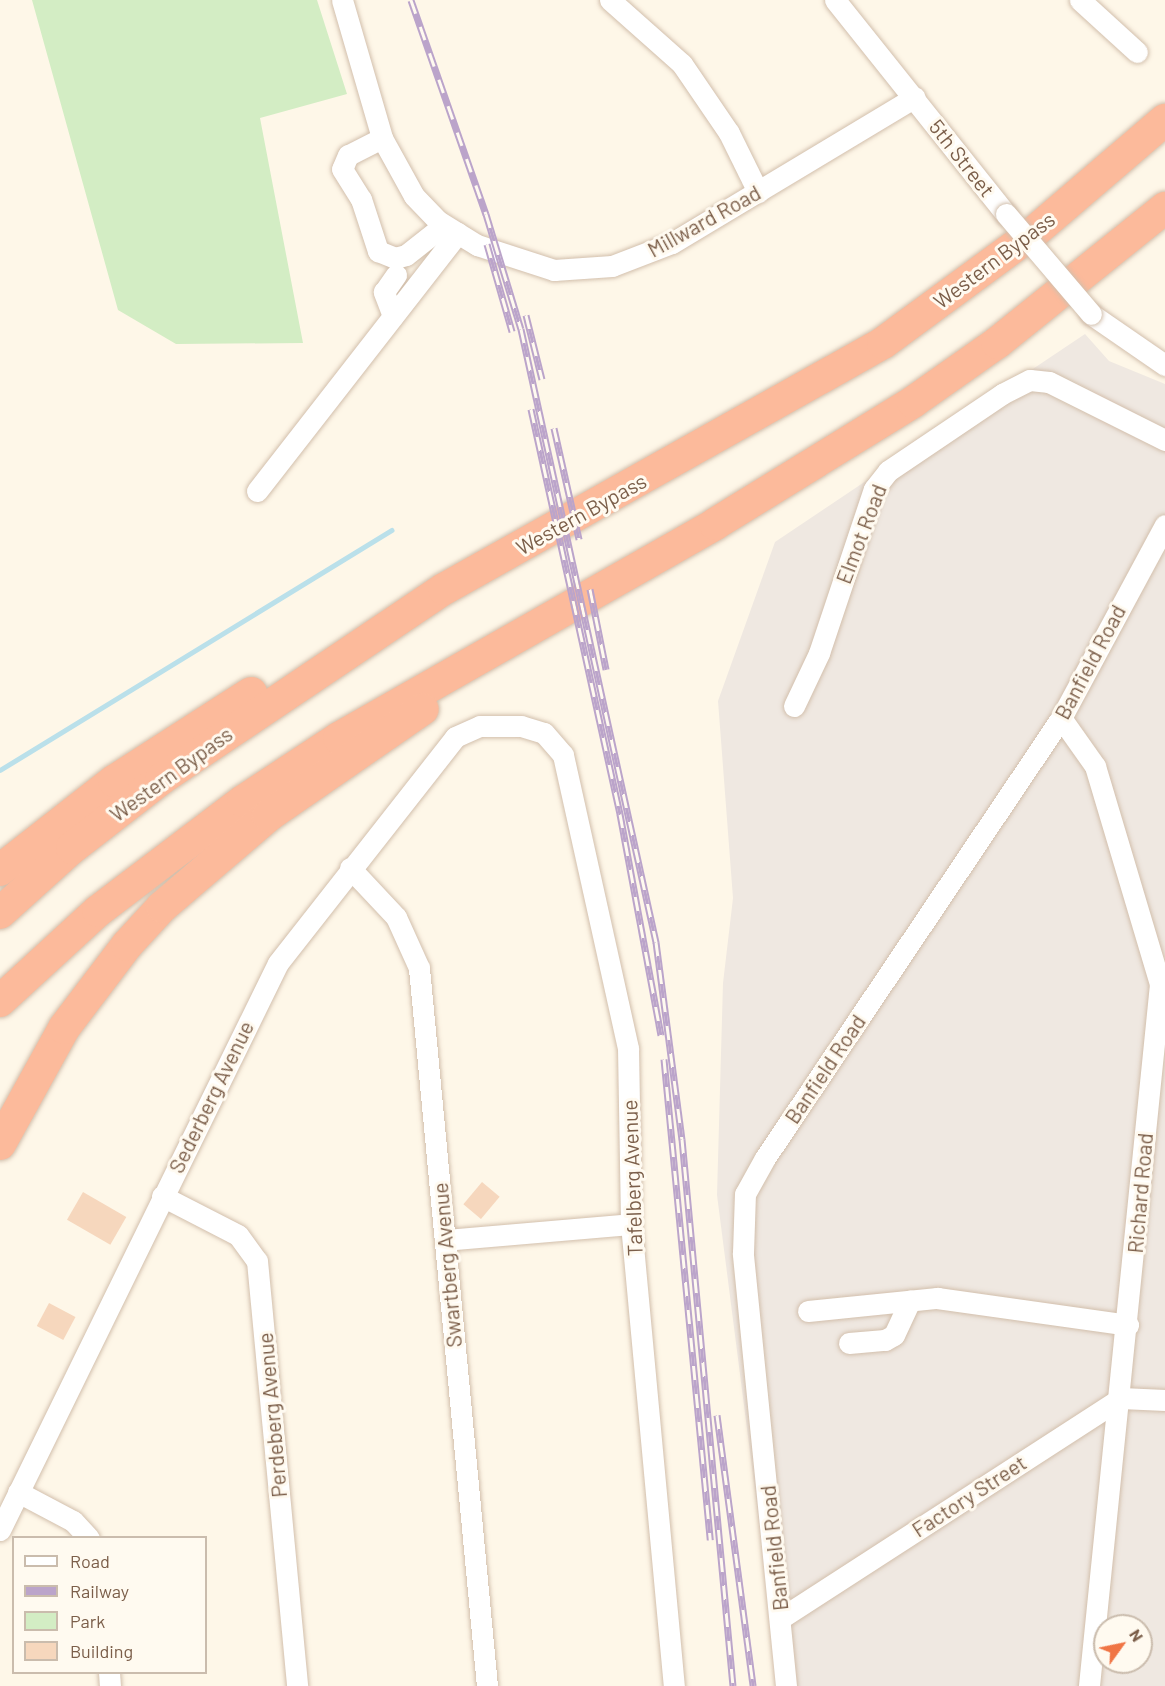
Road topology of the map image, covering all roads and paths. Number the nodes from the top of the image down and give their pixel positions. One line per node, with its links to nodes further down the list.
1 (342, 0): 8 (street, Millward Road)
2 (610, 0): 9 (street)
3 (835, 0): 6 (street, 5th Street)
4 (1080, 0): 5 (street)
5 (1137, 52)
6 (915, 97): 9 (street, Millward Road); 14 (street, 5th Street, bridge)
7 (1165, 120): 18 (highway, Western Bypass)
8 (382, 138): 11 (street, Millward Road); 11 (street)
9 (758, 192): 11 (street, Millward Road)
10 (1165, 208): 19 (highway)
11 (451, 229): 13 (street)
12 (396, 275): 13 (street)
13 (393, 316): 16 (street)
14 (1165, 365)
15 (1165, 440): 20 (street, Elmot Road)
16 (257, 491)
17 (1165, 525): 21 (street, Banfield Road)
18 (444, 589): 24 (highway); 25 (highway, Western Bypass)
19 (560, 610): 26 (highway); 27 (highway)
20 (794, 706)
21 (1061, 718): 33 (street, Richard Road); 40 (street, Banfield Road)
22 (496, 723): 23 (street, Sederberg Avenue); 29 (street, Tafelberg Avenue)
23 (350, 868): 28 (street, Sederberg Avenue); 30 (street, Swartberg Avenue)
24 (0, 870)
25 (0, 914)
26 (0, 1001)
27 (0, 1144)
28 (162, 1196): 37 (street, Sederberg Avenue); 41 (street, Perdeberg Avenue)
29 (631, 1224): 30 (street); 43 (street, Tafelberg Avenue)
30 (445, 1240): 42 (street, Swartberg Avenue)
31 (910, 1300): 32 (street); 33 (street); 34 (street)
32 (808, 1311)
33 (1128, 1325): 35 (street, Richard Road)
34 (849, 1343)
35 (1121, 1398): 36 (street); 40 (street, Factory Street); 45 (street, Richard Road)
36 (1165, 1400)
37 (18, 1492): 38 (street, Sederberg Avenue); 39 (street)
38 (0, 1530)
39 (87, 1536)
40 (781, 1618): 44 (street, Banfield Road)
41 (297, 1686)
42 (487, 1686)
43 (674, 1686)
44 (786, 1686)
45 (1089, 1686)

